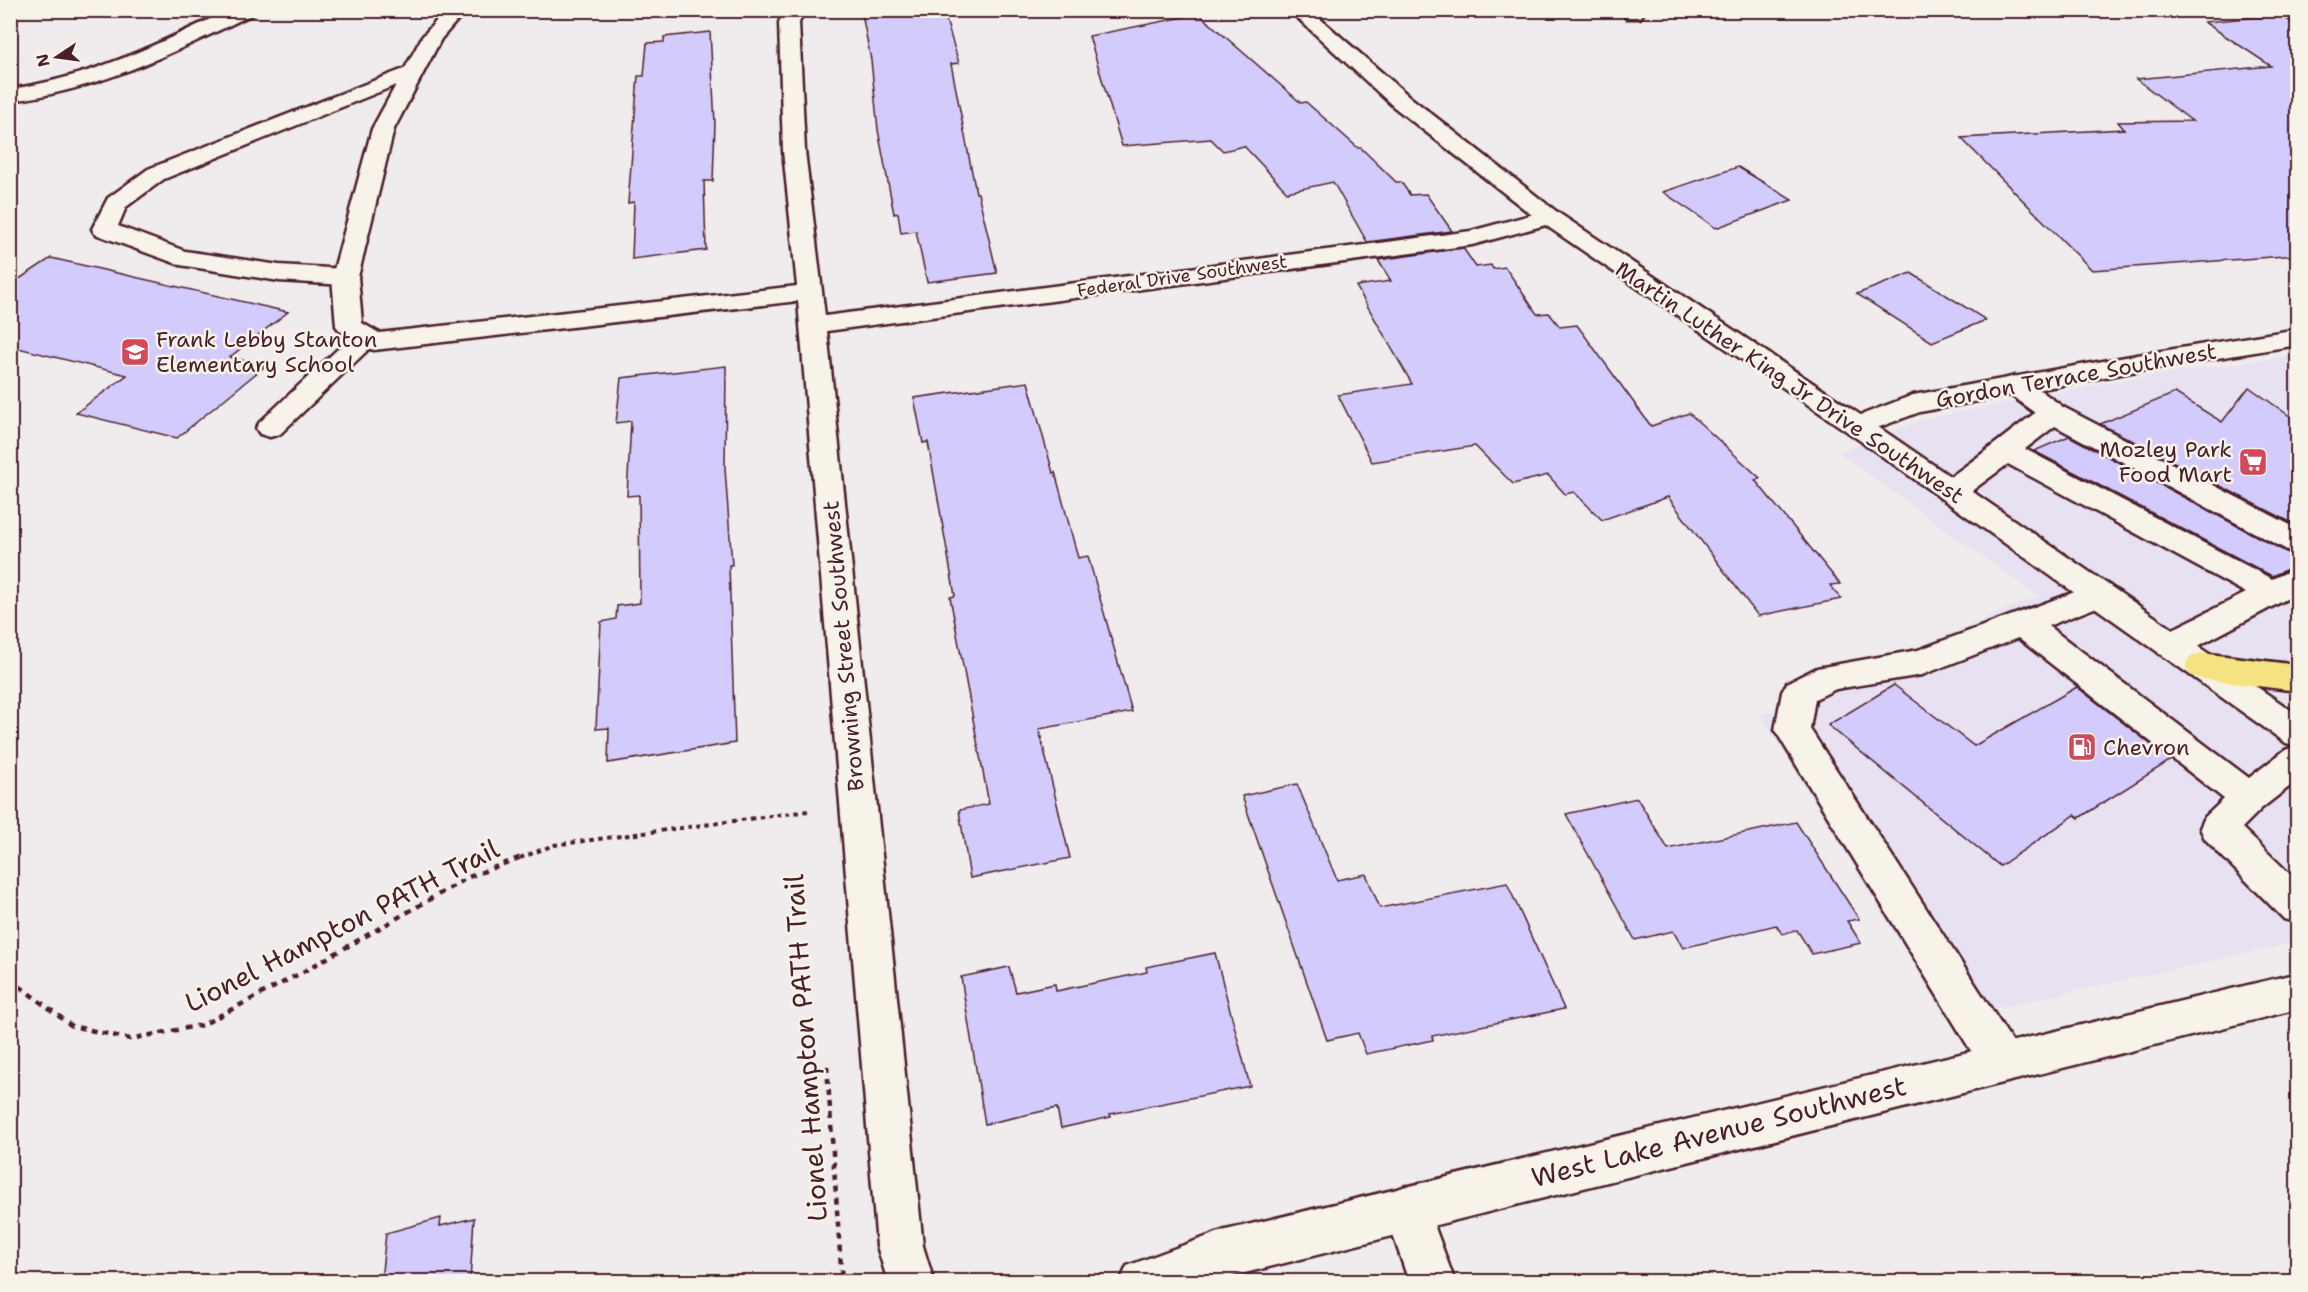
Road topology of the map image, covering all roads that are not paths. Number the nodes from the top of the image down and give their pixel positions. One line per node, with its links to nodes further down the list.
1 (246, 10): 6 (street)
2 (457, 10): 5 (street)
3 (794, 10): 9 (street, Browning Street Southwest)
4 (1298, 10): 7 (street, Martin Luther King Jr Drive Southwest)
5 (414, 70): 8 (street); 8 (street)
6 (10, 95)
7 (1549, 217): 10 (street, Federal Drive Southwest); 15 (street, Martin Luther King Jr Drive Southwest)
8 (345, 278): 11 (street)
9 (810, 292): 10 (street, Browning Street Southwest); 11 (street)
10 (813, 325): 33 (street, Browning Street Southwest)
11 (366, 337): 16 (street)
12 (2298, 337): 13 (street, Gordon Terrace Southwest)
13 (2015, 385): 14 (street); 15 (street, Gordon Terrace Southwest)
14 (2053, 413): 17 (street); 19 (street)
15 (1858, 426): 18 (street, Martin Luther King Jr Drive Southwest)
16 (270, 428)
17 (2004, 450): 18 (street); 20 (street)
18 (1951, 491): 21 (street, Martin Luther King Jr Drive Southwest)
19 (2298, 542)
20 (2285, 586): 23 (street)
21 (2099, 594): 22 (street); 23 (street, Martin Luther King Jr Drive Southwest)
22 (2022, 624): 28 (street); 31 (street)
23 (2171, 645): 24 (street, Martin Luther King Jr Drive Southwest)
24 (2202, 666): 25 (highway); 26 (street, Martin Luther King Jr Drive Southwest)
25 (2298, 678)
26 (2298, 733)
27 (2298, 759): 28 (street)
28 (2249, 798): 29 (street)
29 (2298, 907)
30 (2298, 991): 31 (street, West Lake Avenue Southwest)
31 (2002, 1063): 32 (street, West Lake Avenue Southwest)
32 (1406, 1208): 34 (street, West Lake Avenue Southwest); 35 (street)
33 (910, 1281)
34 (1143, 1281)
35 (1432, 1281)

